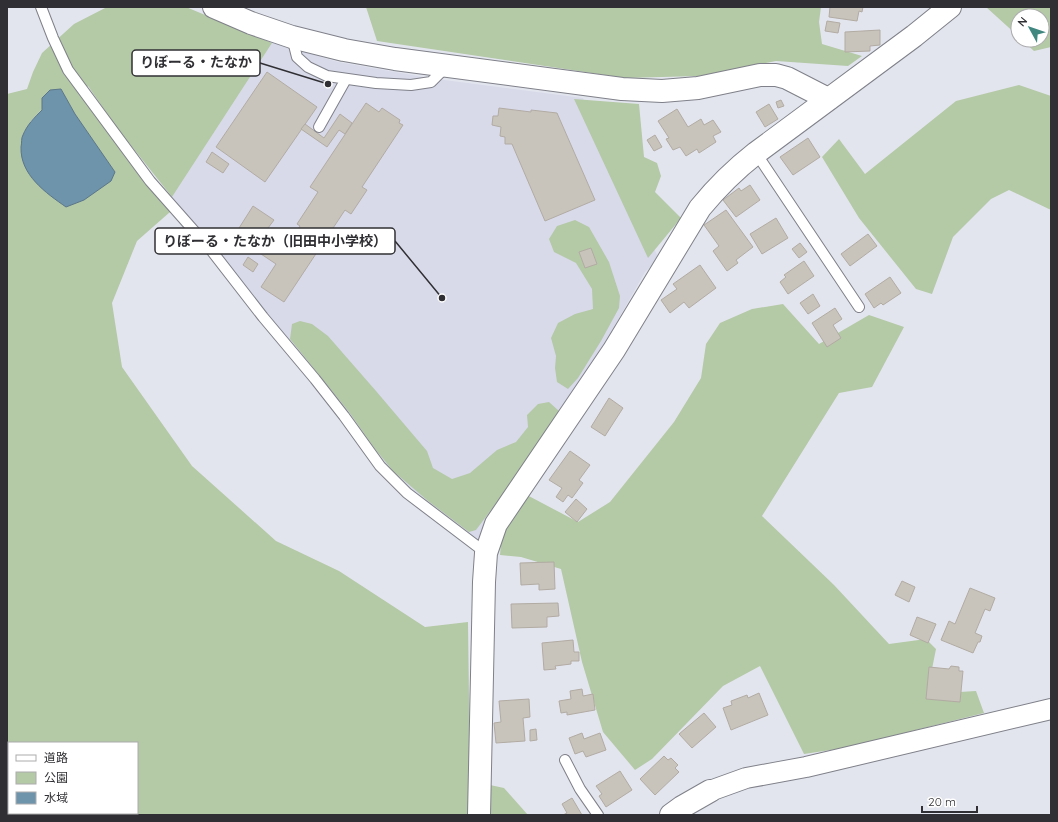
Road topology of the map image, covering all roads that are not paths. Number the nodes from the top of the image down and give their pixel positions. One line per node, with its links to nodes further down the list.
1 (41, 7): 11 (lane)
2 (214, 7): 4 (street)
3 (950, 7): 7 (street)
4 (292, 37): 5 (street); 6 (lane)
5 (447, 67): 6 (lane); 7 (street)
6 (346, 79): 8 (lane)
7 (828, 99): 9 (street)
8 (319, 127)
9 (756, 153): 10 (lane); 11 (street)
10 (859, 307)
11 (486, 553): 15 (street)
12 (1051, 709): 14 (street)
13 (565, 760): 16 (lane)
14 (710, 792): 17 (street)
15 (479, 815)
16 (598, 815)
17 (670, 815)

